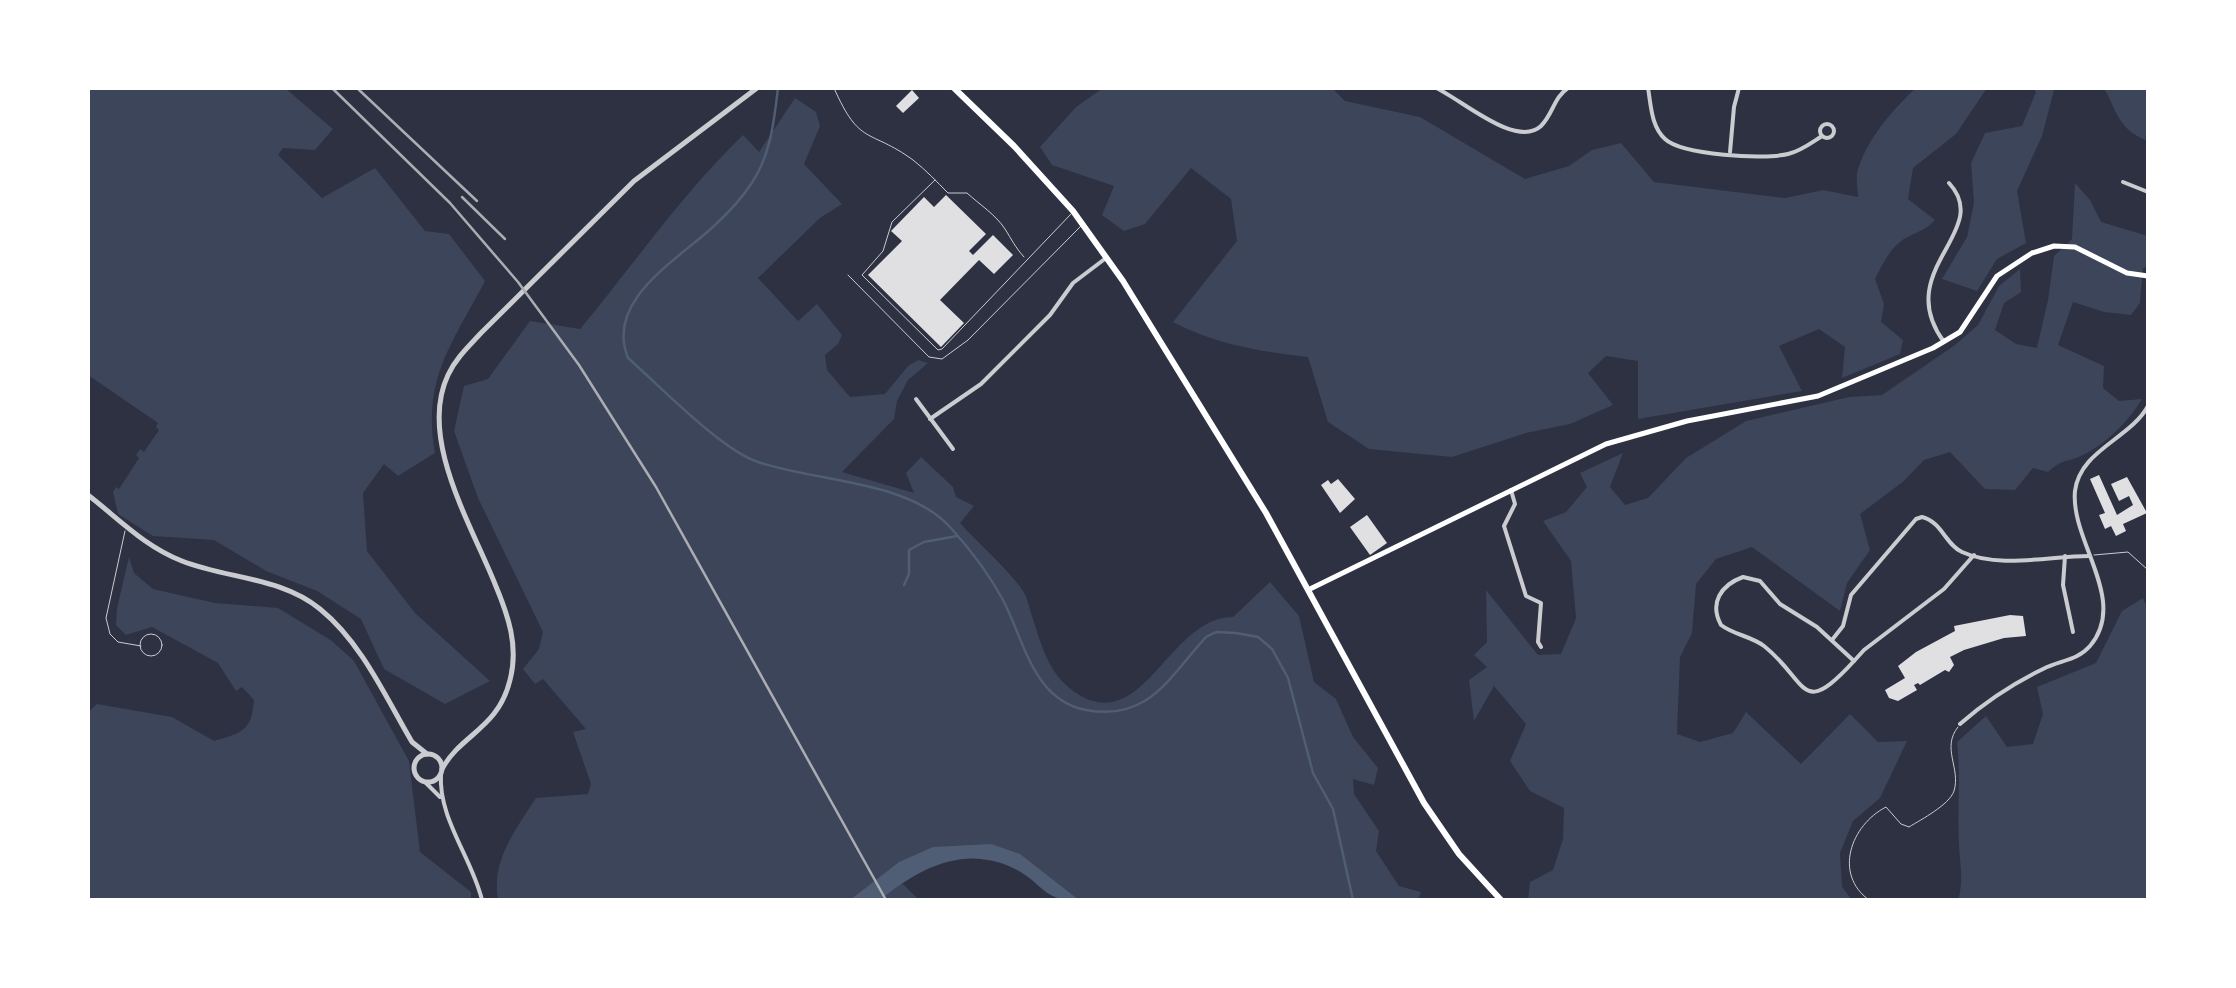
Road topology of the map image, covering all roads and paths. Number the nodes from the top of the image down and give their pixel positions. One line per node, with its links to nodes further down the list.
1 (757, 88): 40 (street)
2 (834, 88): 10 (lane)
3 (954, 88): 14 (main road)
4 (1436, 88): 5 (street)
5 (1568, 88)
6 (1648, 88): 9 (street)
7 (1740, 88): 9 (street)
8 (1822, 136): 9 (street)
9 (1730, 153)
10 (935, 180): 17 (lane); 17 (lane)
11 (2122, 182): 13 (street)
12 (1949, 183): 20 (street)
13 (2148, 192)
14 (1073, 211): 15 (main road); 17 (lane)
15 (1083, 224): 16 (main road); 18 (lane)
16 (1106, 258): 23 (street); 32 (main road)
17 (1027, 259)
18 (848, 275)
19 (2148, 276): 20 (main road)
20 (1944, 342): 25 (main road)
21 (916, 399): 23 (street)
22 (2148, 406): 30 (street)
23 (930, 418): 24 (street)
24 (953, 449)
25 (1511, 490): 32 (main road); 36 (street)
26 (88, 495): 27 (street)
27 (125, 528): 35 (lane); 39 (street)
28 (1974, 555): 29 (street); 34 (street); 37 (street)
29 (2064, 556): 30 (street); 33 (street)
30 (2091, 556): 31 (lane); 38 (street)
31 (2148, 570)
32 (1310, 589): 48 (main road)
33 (2073, 632)
34 (1832, 640): 37 (street); 37 (street)
35 (141, 646): 35 (lane)
36 (1540, 647)
37 (1854, 661)
38 (1960, 724): 49 (lane)
39 (412, 742): 41 (street); 43 (street)
40 (455, 751): 42 (street); 44 (street)
41 (427, 754): 42 (street); 43 (street)
42 (436, 756): 44 (street)
43 (415, 762): 45 (street)
44 (442, 771): 45 (street); 46 (street)
45 (425, 782): 46 (street)
46 (443, 801): 47 (street)
47 (482, 900)
48 (1501, 900)
49 (1869, 900)

